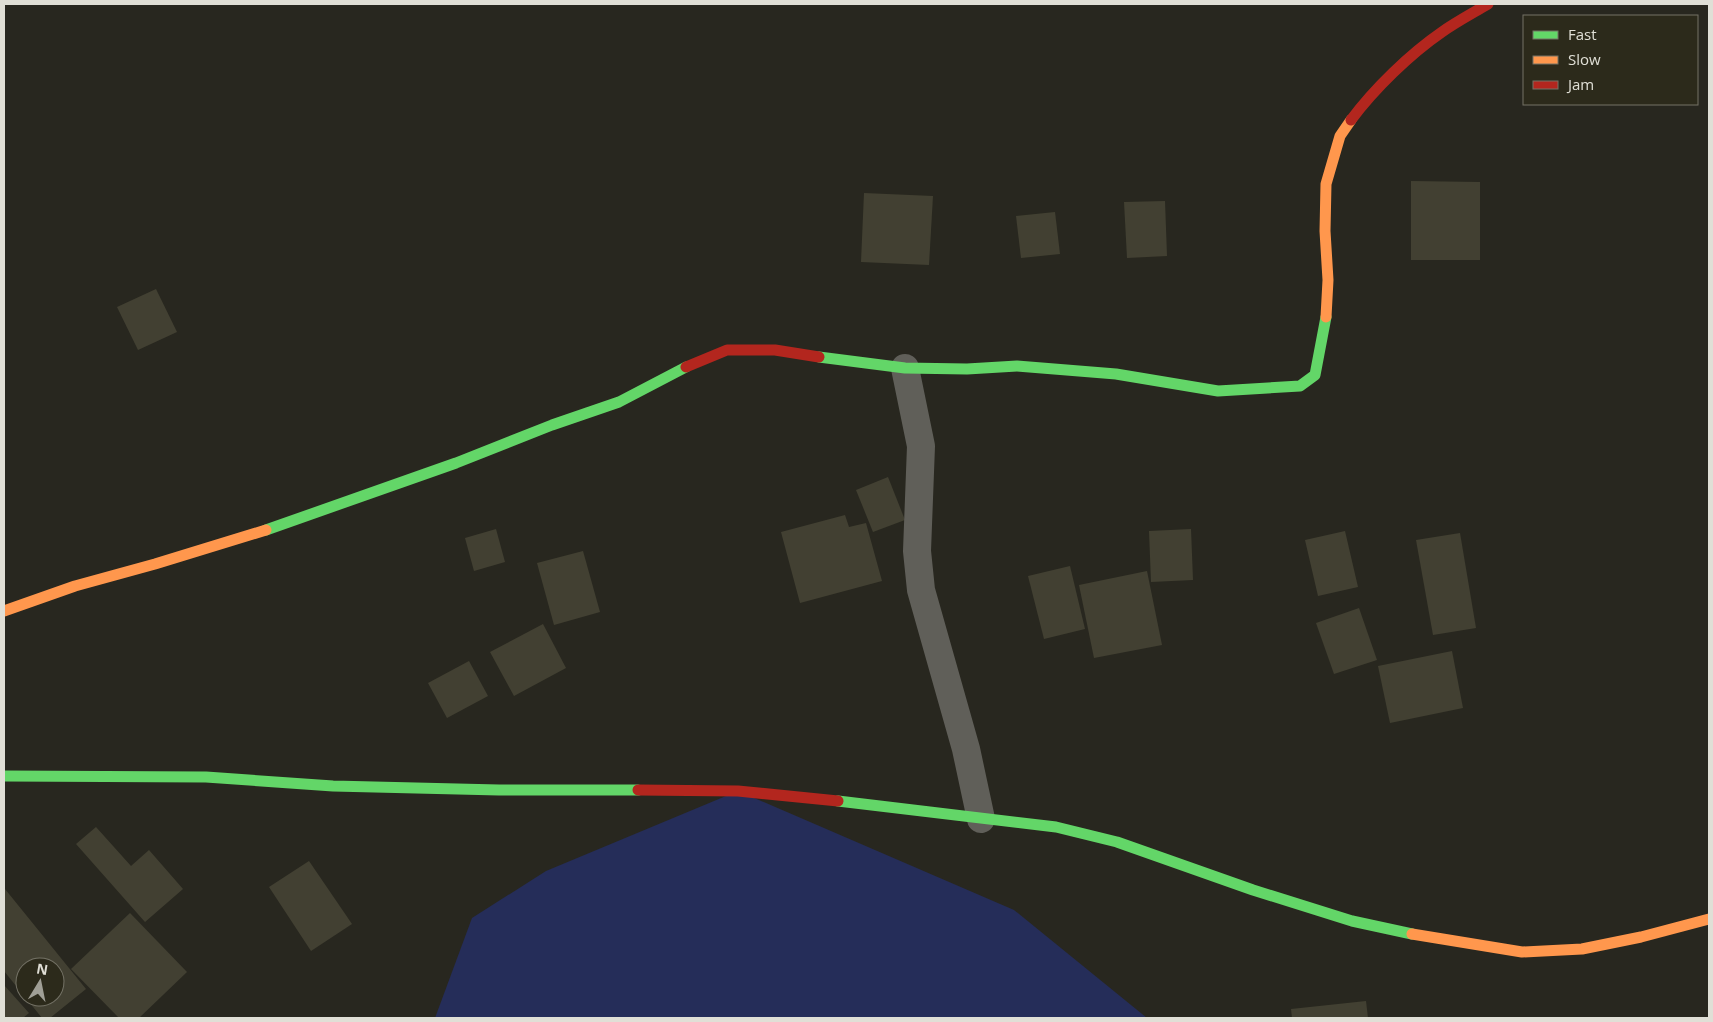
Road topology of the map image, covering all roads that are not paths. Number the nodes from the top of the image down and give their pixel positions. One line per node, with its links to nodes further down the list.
1 (1488, 4): 2 (street)
2 (905, 368): 3 (street); 5 (street)
3 (4, 611)
4 (4, 776): 5 (street)
5 (981, 819): 6 (street)
6 (1709, 919)

